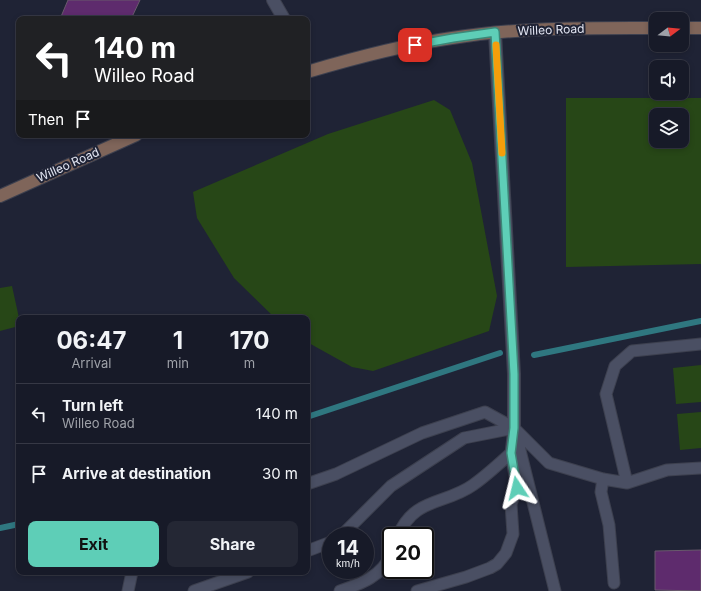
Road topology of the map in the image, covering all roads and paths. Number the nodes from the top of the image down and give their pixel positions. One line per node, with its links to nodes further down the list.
1 (273, 0): 2 (street)
2 (282, 16)
3 (649, 28): 6 (street, Willeo Road)
4 (689, 28): 5 (street)
5 (701, 28)
6 (495, 32): 7 (street, Willeo Road); 11 (street)
7 (310, 71)
8 (129, 138): 9 (street, Willeo Road)
9 (0, 196)
10 (701, 344): 16 (lane)
11 (514, 428): 12 (lane); 14 (lane); 15 (lane); 17 (lane); 29 (lane)
12 (511, 453): 18 (lane); 28 (lane)
13 (701, 468): 16 (lane)
14 (603, 479): 16 (lane); 24 (lane)
15 (310, 483)
16 (627, 483)
17 (350, 527)
18 (403, 527)
19 (322, 545): 20 (lane)
20 (310, 550)
21 (382, 569): 27 (lane)
22 (131, 575): 25 (lane)
23 (239, 575): 26 (lane)
24 (614, 583)
25 (128, 591)
26 (194, 591)
27 (340, 591)
28 (417, 591)
29 (556, 591)

